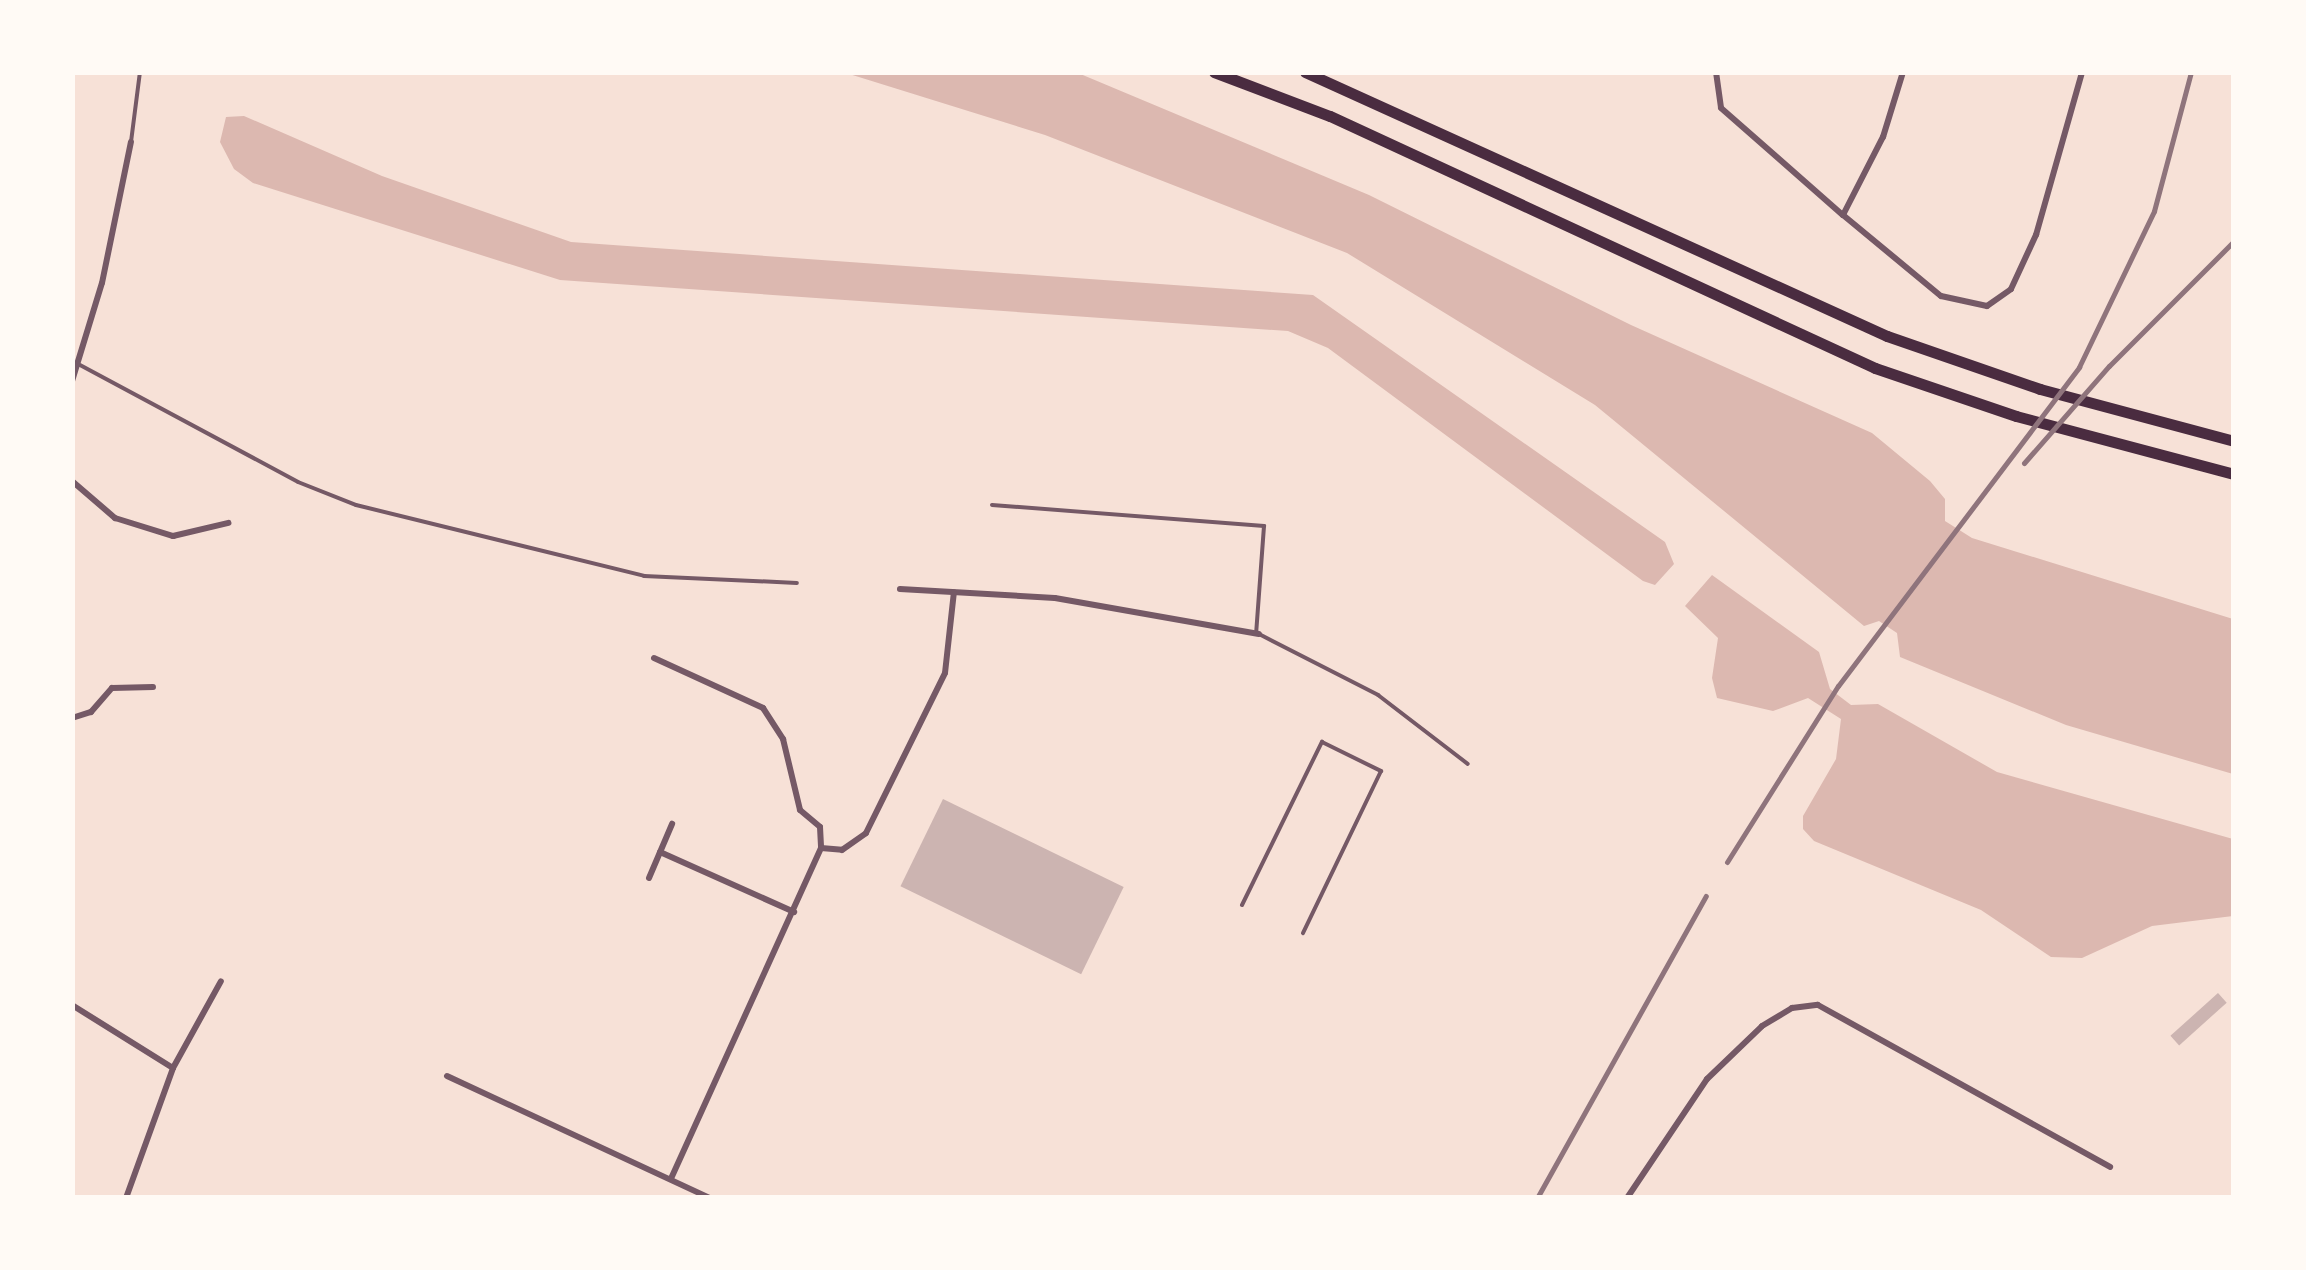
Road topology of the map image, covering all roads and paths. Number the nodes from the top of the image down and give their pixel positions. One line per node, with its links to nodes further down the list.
1 (140, 72): 7 (lane)
2 (1214, 72): 12 (highway)
3 (1305, 72): 11 (highway)
4 (1716, 72): 8 (street)
5 (1903, 72): 8 (street)
6 (2082, 72): 8 (street)
7 (131, 142): 9 (street)
8 (1843, 214)
9 (76, 363): 10 (street); 16 (lane)
10 (72, 381)
11 (2234, 441)
12 (2234, 474)
13 (72, 481): 15 (street)
14 (992, 505): 19 (lane)
15 (228, 523)
16 (798, 584)
17 (900, 589): 18 (street)
18 (954, 592): 19 (street); 25 (street)
19 (1257, 634): 23 (lane)
20 (654, 658): 25 (street)
21 (154, 687): 22 (street)
22 (72, 718)
23 (1468, 764)
24 (672, 824): 26 (street)
25 (822, 848): 29 (street)
26 (660, 852): 27 (street); 29 (street)
27 (649, 878)
28 (1242, 905): 30 (lane)
29 (794, 912): 36 (street)
30 (1302, 932)
31 (221, 981): 33 (street)
32 (72, 1005): 33 (street)
33 (173, 1068): 37 (street)
34 (448, 1076): 36 (street)
35 (2110, 1167): 39 (street)
36 (671, 1180): 38 (street)
37 (126, 1198)
38 (710, 1198)
39 (1628, 1198)

